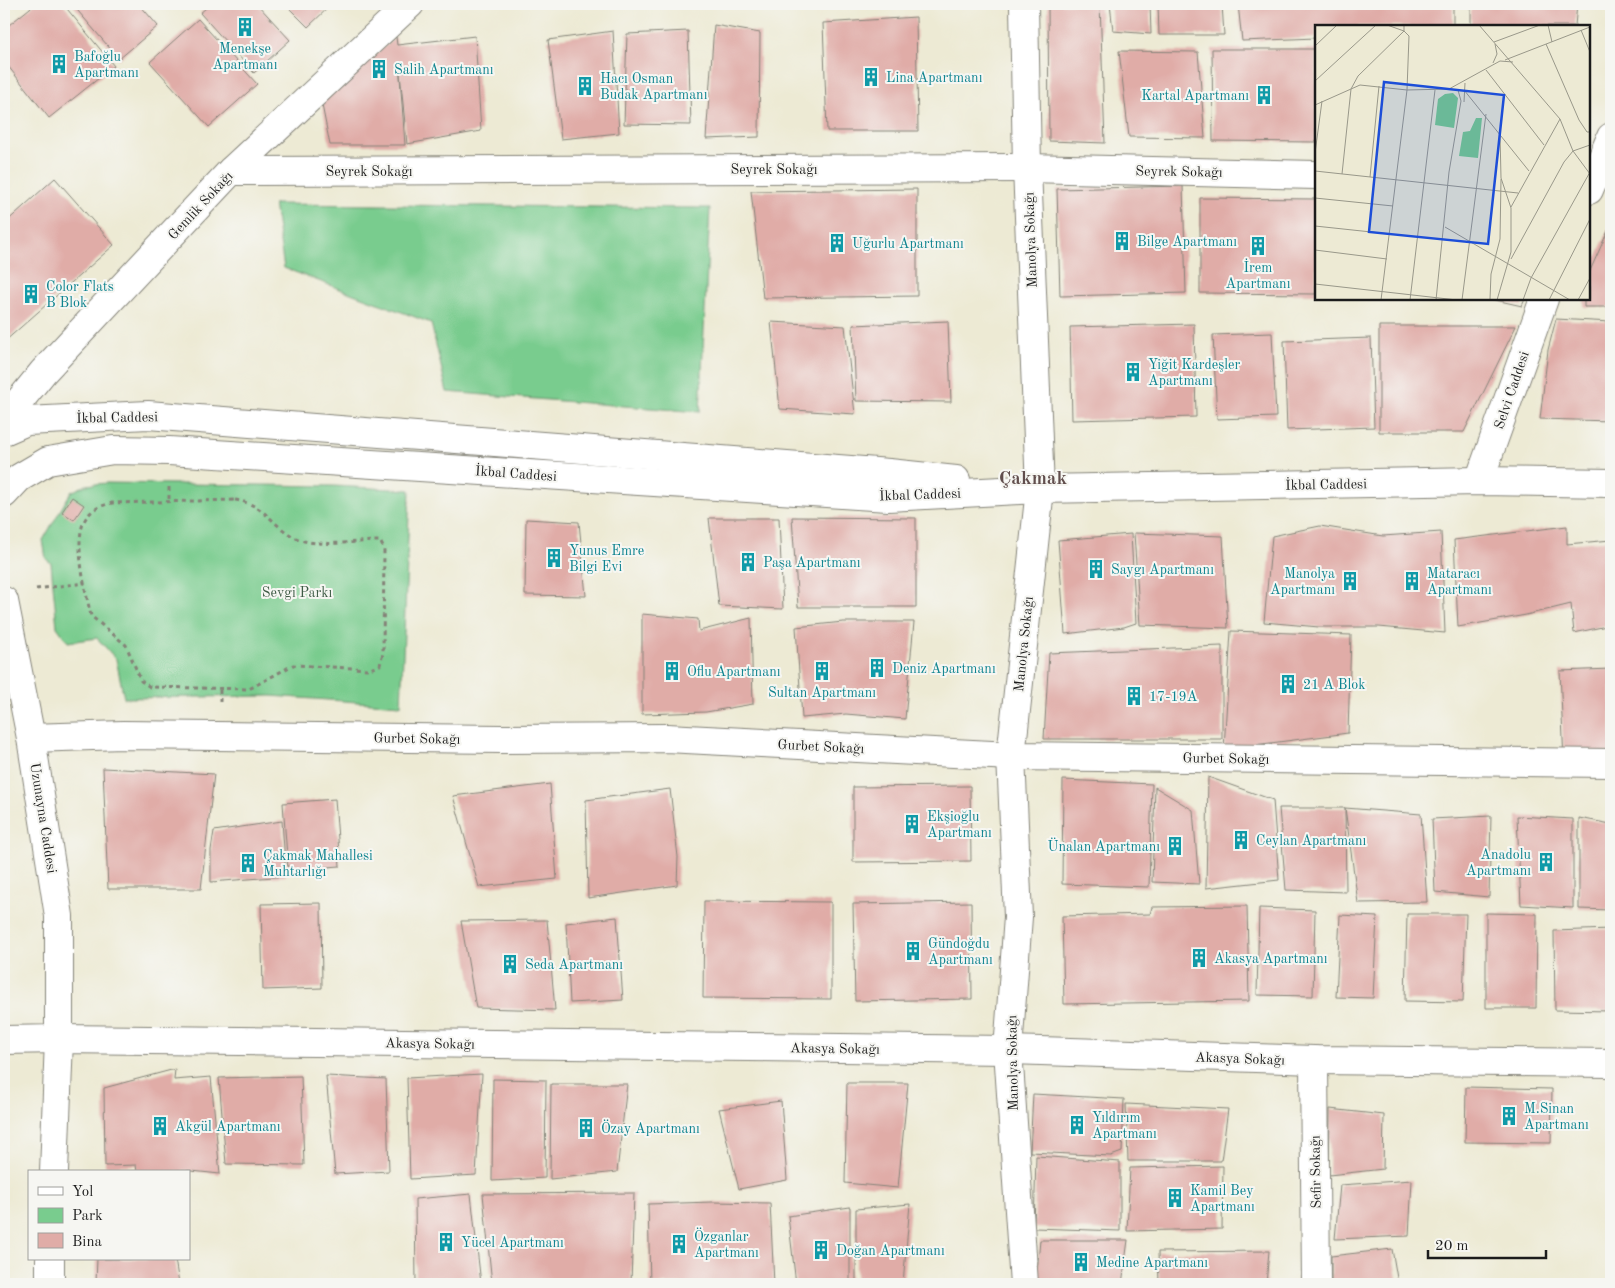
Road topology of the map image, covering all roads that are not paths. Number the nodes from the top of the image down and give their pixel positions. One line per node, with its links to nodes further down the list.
1 (410, 4): 5 (street, Gemlik Sokağı)
2 (1024, 4): 4 (street, Manolya Sokağı)
3 (1611, 137): 7 (street)
4 (1027, 168): 5 (street, Seyrek Sokağı); 6 (street, Seyrek Sokağı); 13 (street, Manolya Sokağı)
5 (231, 172): 9 (street, Gemlik Sokağı)
6 (1315, 174)
7 (1595, 184)
8 (1544, 300): 11 (street, Selvi Caddesi)
9 (4, 420)
10 (4, 431): 13 (street, İkbal Caddesi)
11 (1478, 481): 12 (street, İkbal Caddesi); 13 (street, İkbal Caddesi)
12 (1611, 483)
13 (1040, 489): 14 (street, İkbal Caddesi); 17 (street, Manolya Sokağı)
14 (4, 494)
15 (4, 601): 16 (street, Uzunayna Caddesi)
16 (31, 738): 17 (street, Gurbet Sokağı); 19 (street, Uzunayna Caddesi)
17 (1010, 756): 18 (street, Gurbet Sokağı); 21 (street, Manolya Sokağı)
18 (1611, 763)
19 (59, 1039): 20 (street, Akasya Sokağı); 21 (street, Akasya Sokağı); 24 (street, Uzunayna Caddesi)
20 (4, 1040)
21 (1008, 1050): 22 (street, Akasya Sokağı); 27 (street, Manolya Sokağı)
22 (1314, 1060): 23 (street, Akasya Sokağı); 28 (street, Sefir Sokağı)
23 (1611, 1063)
24 (54, 1170)
25 (50, 1260): 26 (street)
26 (50, 1284)
27 (1024, 1284)
28 (1316, 1284)

